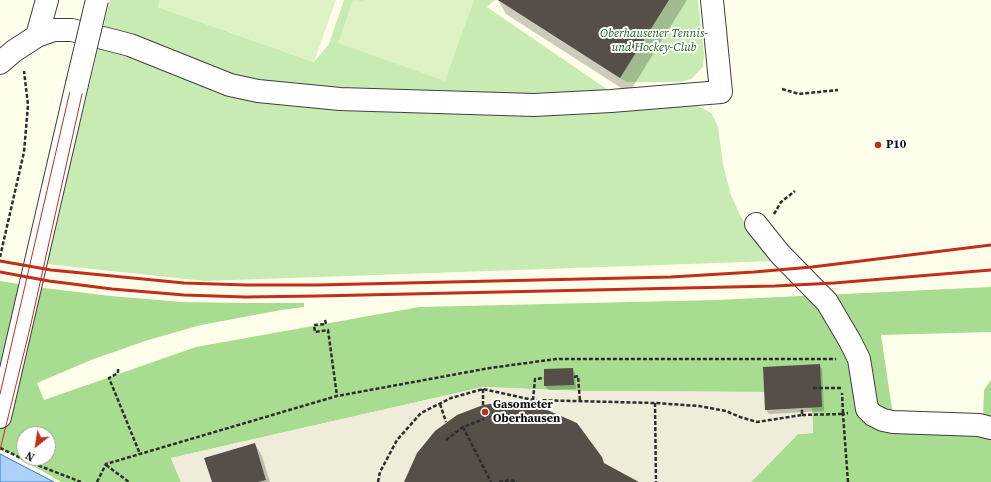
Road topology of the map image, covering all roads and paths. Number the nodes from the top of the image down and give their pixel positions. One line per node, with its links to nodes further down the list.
1 (47, 0): 4 (street)
2 (97, 0): 28 (street, bridge)
3 (707, 5): 4 (street)
4 (37, 36): 5 (street)
5 (7, 57): 10 (path)
6 (782, 89): 7 (path)
7 (838, 90)
8 (795, 191): 9 (path)
9 (761, 230): 12 (street)
10 (0, 257)
11 (325, 320): 18 (path)
12 (859, 359): 18 (path); 25 (street)
13 (118, 369): 35 (path)
14 (574, 376): 20 (path)
15 (544, 378): 19 (path)
16 (813, 388): 26 (path)
17 (483, 390): 19 (path); 22 (path); 23 (path)
18 (337, 396): 35 (path)
19 (533, 400): 20 (path)
20 (580, 401): 21 (path)
21 (655, 403): 27 (path); 44 (path)
22 (440, 404): 30 (path); 40 (path)
23 (483, 405)
24 (802, 408): 27 (path)
25 (870, 413): 26 (path); 32 (street)
26 (843, 414): 27 (path); 45 (path)
27 (802, 416)
28 (0, 417)
29 (484, 419): 31 (path)
30 (446, 422)
31 (463, 427): 33 (path); 41 (path)
32 (991, 428)
33 (446, 440)
34 (0, 448): 37 (path)
35 (140, 454): 36 (path)
36 (106, 464): 38 (path); 39 (path)
37 (81, 482)
38 (97, 482)
39 (129, 482)
40 (378, 482)
41 (491, 482)
42 (499, 482): 43 (path)
43 (517, 482)
44 (656, 482)
45 (848, 482)

